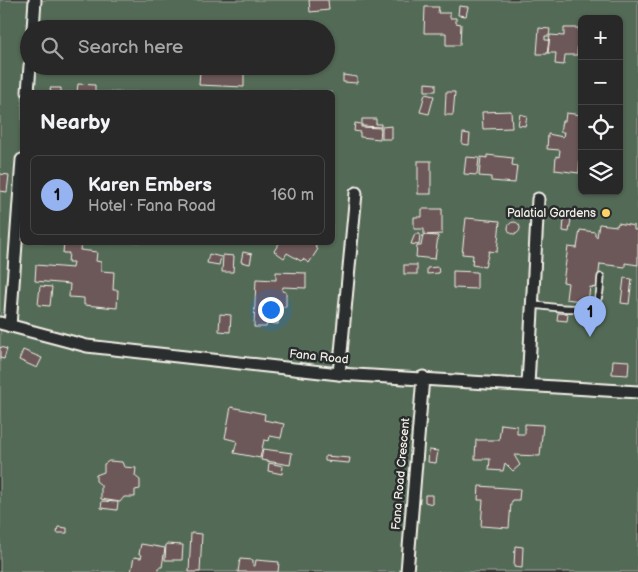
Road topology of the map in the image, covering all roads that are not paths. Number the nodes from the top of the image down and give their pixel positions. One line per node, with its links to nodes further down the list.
1 (35, 0): 2 (street)
2 (34, 20)
3 (29, 75): 4 (street)
4 (28, 90)
5 (20, 179): 10 (street)
6 (356, 193): 11 (street)
7 (538, 199): 9 (street)
8 (601, 277): 9 (lane)
9 (533, 305): 13 (street)
10 (5, 325): 11 (street, Fana Road)
11 (339, 374): 12 (street, Fana Road)
12 (423, 378): 13 (street, Fana Road); 15 (street, Fana Road Crescent)
13 (528, 385): 14 (street, Fana Road)
14 (638, 392)
15 (407, 572)

